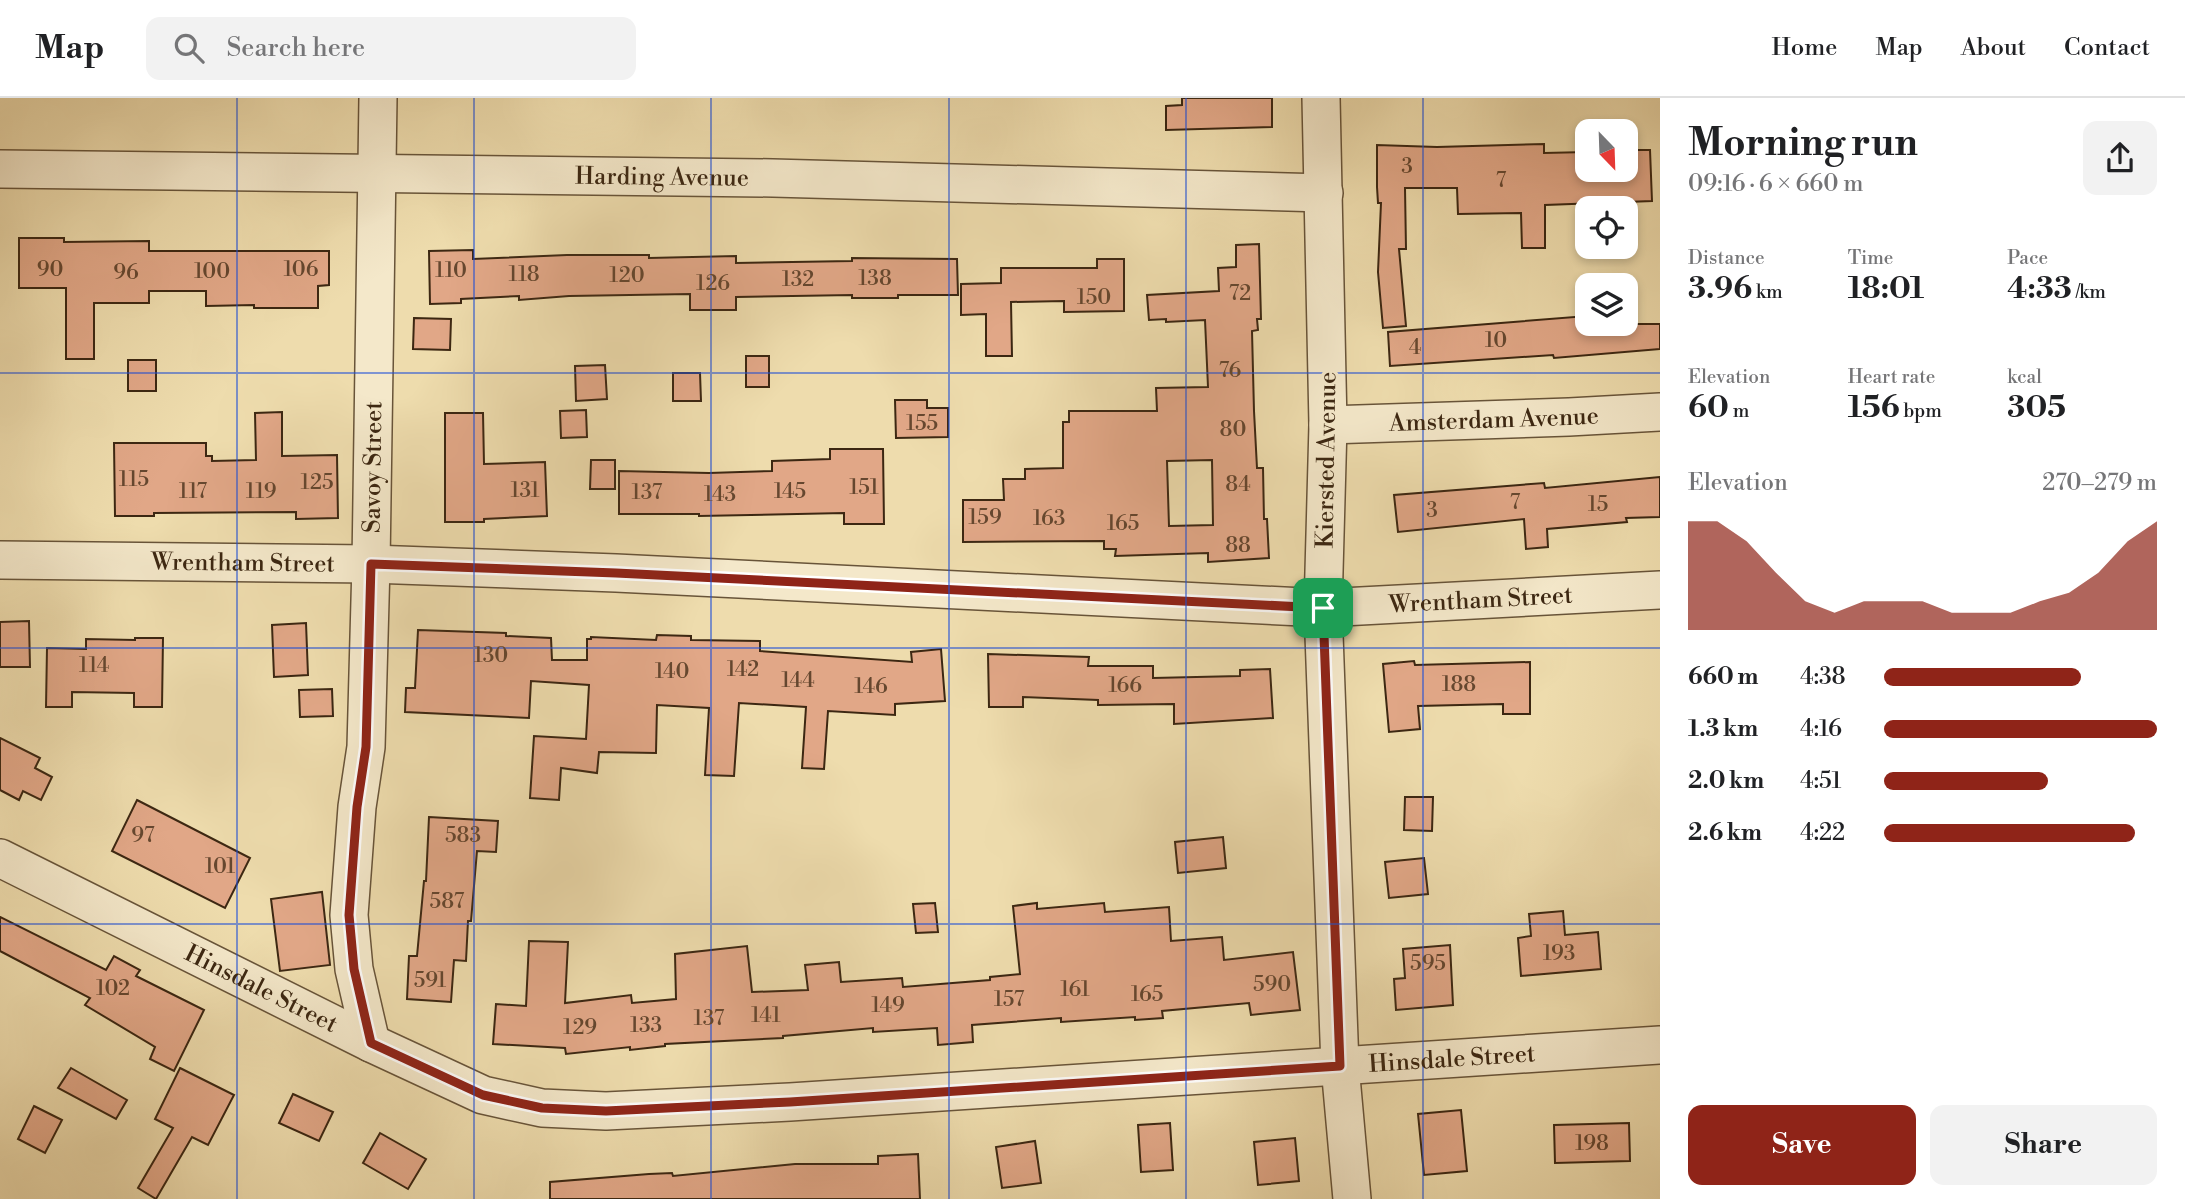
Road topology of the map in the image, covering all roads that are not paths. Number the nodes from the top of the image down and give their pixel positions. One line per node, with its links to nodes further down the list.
1 (378, 98): 4 (street, Savoy Street)
2 (1321, 98): 5 (street, Kiersted Avenue)
3 (0, 169): 4 (street, Harding Avenue)
4 (377, 173): 5 (street, Harding Avenue); 9 (street, Savoy Street)
5 (1324, 193): 7 (street, Kiersted Avenue)
6 (1660, 412): 7 (street, Amsterdam Avenue)
7 (1328, 425): 11 (street, Kiersted Avenue)
8 (0, 560): 9 (street, Wrentham Street)
9 (371, 564): 11 (street, Wrentham Street); 13 (street, Savoy Street)
10 (1660, 590): 11 (street, Wrentham Street)
11 (1323, 608): 15 (street, Kiersted Avenue)
12 (0, 858): 13 (street, Hinsdale Street)
13 (371, 1043): 15 (street, Hinsdale Street)
14 (1660, 1045): 15 (street, Hinsdale Street)
15 (1340, 1066): 16 (street, Kiersted Avenue)
16 (1352, 1199)

